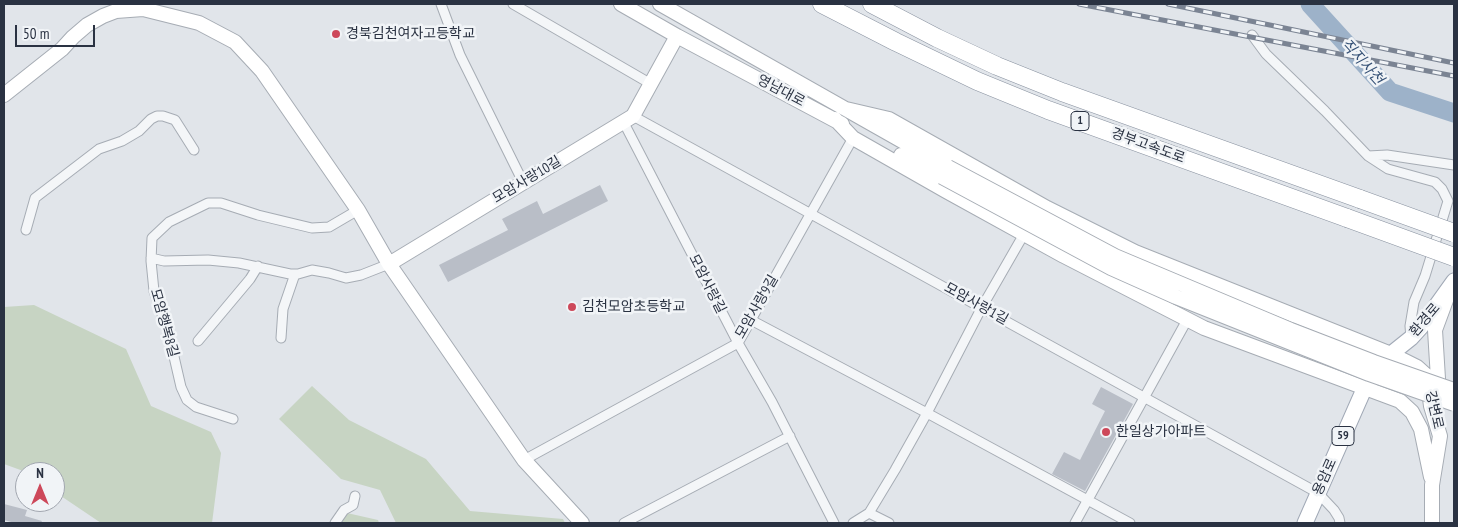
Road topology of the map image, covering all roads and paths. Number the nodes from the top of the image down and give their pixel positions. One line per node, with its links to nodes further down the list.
1 (441, 4): 19 (street)
2 (514, 4): 9 (street)
3 (621, 4): 8 (main road, 영남대로)
4 (660, 4): 11 (main road, 영남대로)
5 (822, 4): 25 (highway, 경부고속도로 / 1, bridge)
6 (872, 4): 23 (highway, 경부고속도로 / 1, bridge)
7 (1252, 35): 16 (street)
8 (677, 36): 9 (main road); 12 (main road, 영남대로)
9 (651, 84): 13 (main road)
10 (4, 96): 20 (main road)
11 (846, 109): 18 (main road, 영남대로); 38 (main road, 강변로)
12 (835, 119): 14 (main road, 강변로); 18 (main road, 영남대로)
13 (628, 120): 19 (main road, 모암사랑10길); 21 (street, 모암사랑1길); 37 (street, 모암사랑길)
14 (852, 138): 21 (street, 모암사랑9길); 24 (main road, 강변로)
15 (194, 150): 22 (street)
16 (1368, 156): 17 (street); 35 (street)
17 (1454, 166)
18 (945, 172): 40 (main road, bridge); 42 (main road, bridge)
19 (523, 182): 27 (main road, 모암사랑10길)
20 (358, 210): 26 (street, 모암행복8길); 27 (main road)
21 (810, 213): 31 (street, 모암사랑1길); 32 (street, 모암사랑9길)
22 (26, 230)
23 (1454, 233)
24 (1024, 234): 31 (street); 33 (main road, 강변로)
25 (1454, 257)
26 (151, 258): 28 (street); 44 (street, 모암행복8길)
27 (389, 264): 29 (street); 47 (main road)
28 (258, 266): 29 (street); 36 (street)
29 (295, 274): 34 (street)
30 (1453, 284): 35 (main road, 환경로 / 59); 46 (main road)
31 (982, 307): 41 (street, 모암사랑1길); 43 (street)
32 (751, 320): 37 (street, 모암사랑9길); 43 (street)
33 (1187, 320): 39 (main road, 강변로); 41 (street)
34 (281, 338)
35 (1411, 338): 38 (main road, 환경로 / 59)
36 (198, 342)
37 (738, 343): 45 (street, 모암사랑길); 47 (street, 모암사랑9길)
38 (1391, 354): 39 (main road, 용암로 / 59); 46 (main road, 강변로)
39 (1365, 387): 48 (main road, 강변로); 49 (main road, 용암로 / 59)
40 (1454, 390)
41 (1144, 396): 49 (street, 모암사랑1길); 51 (street)
42 (1454, 404)
43 (927, 413): 51 (street); 52 (street)
44 (233, 419)
45 (790, 436): 55 (street); 56 (street, 모암사랑길)
46 (1440, 436): 48 (main road, 강변로)
47 (524, 460): 54 (main road)
48 (1432, 485): 63 (main road, 강변로)
49 (1318, 493): 61 (main road, 용암로 / 59); 62 (street, 모암사랑1길)
50 (355, 496): 53 (street)
51 (1087, 500): 59 (street); 60 (street)
52 (869, 513): 57 (street); 58 (street)
53 (336, 523)
54 (582, 523)
55 (624, 523)
56 (834, 523)
57 (853, 523)
58 (889, 523)
59 (1075, 523)
60 (1130, 523)
61 (1305, 523)
62 (1340, 523)
63 (1432, 523)

